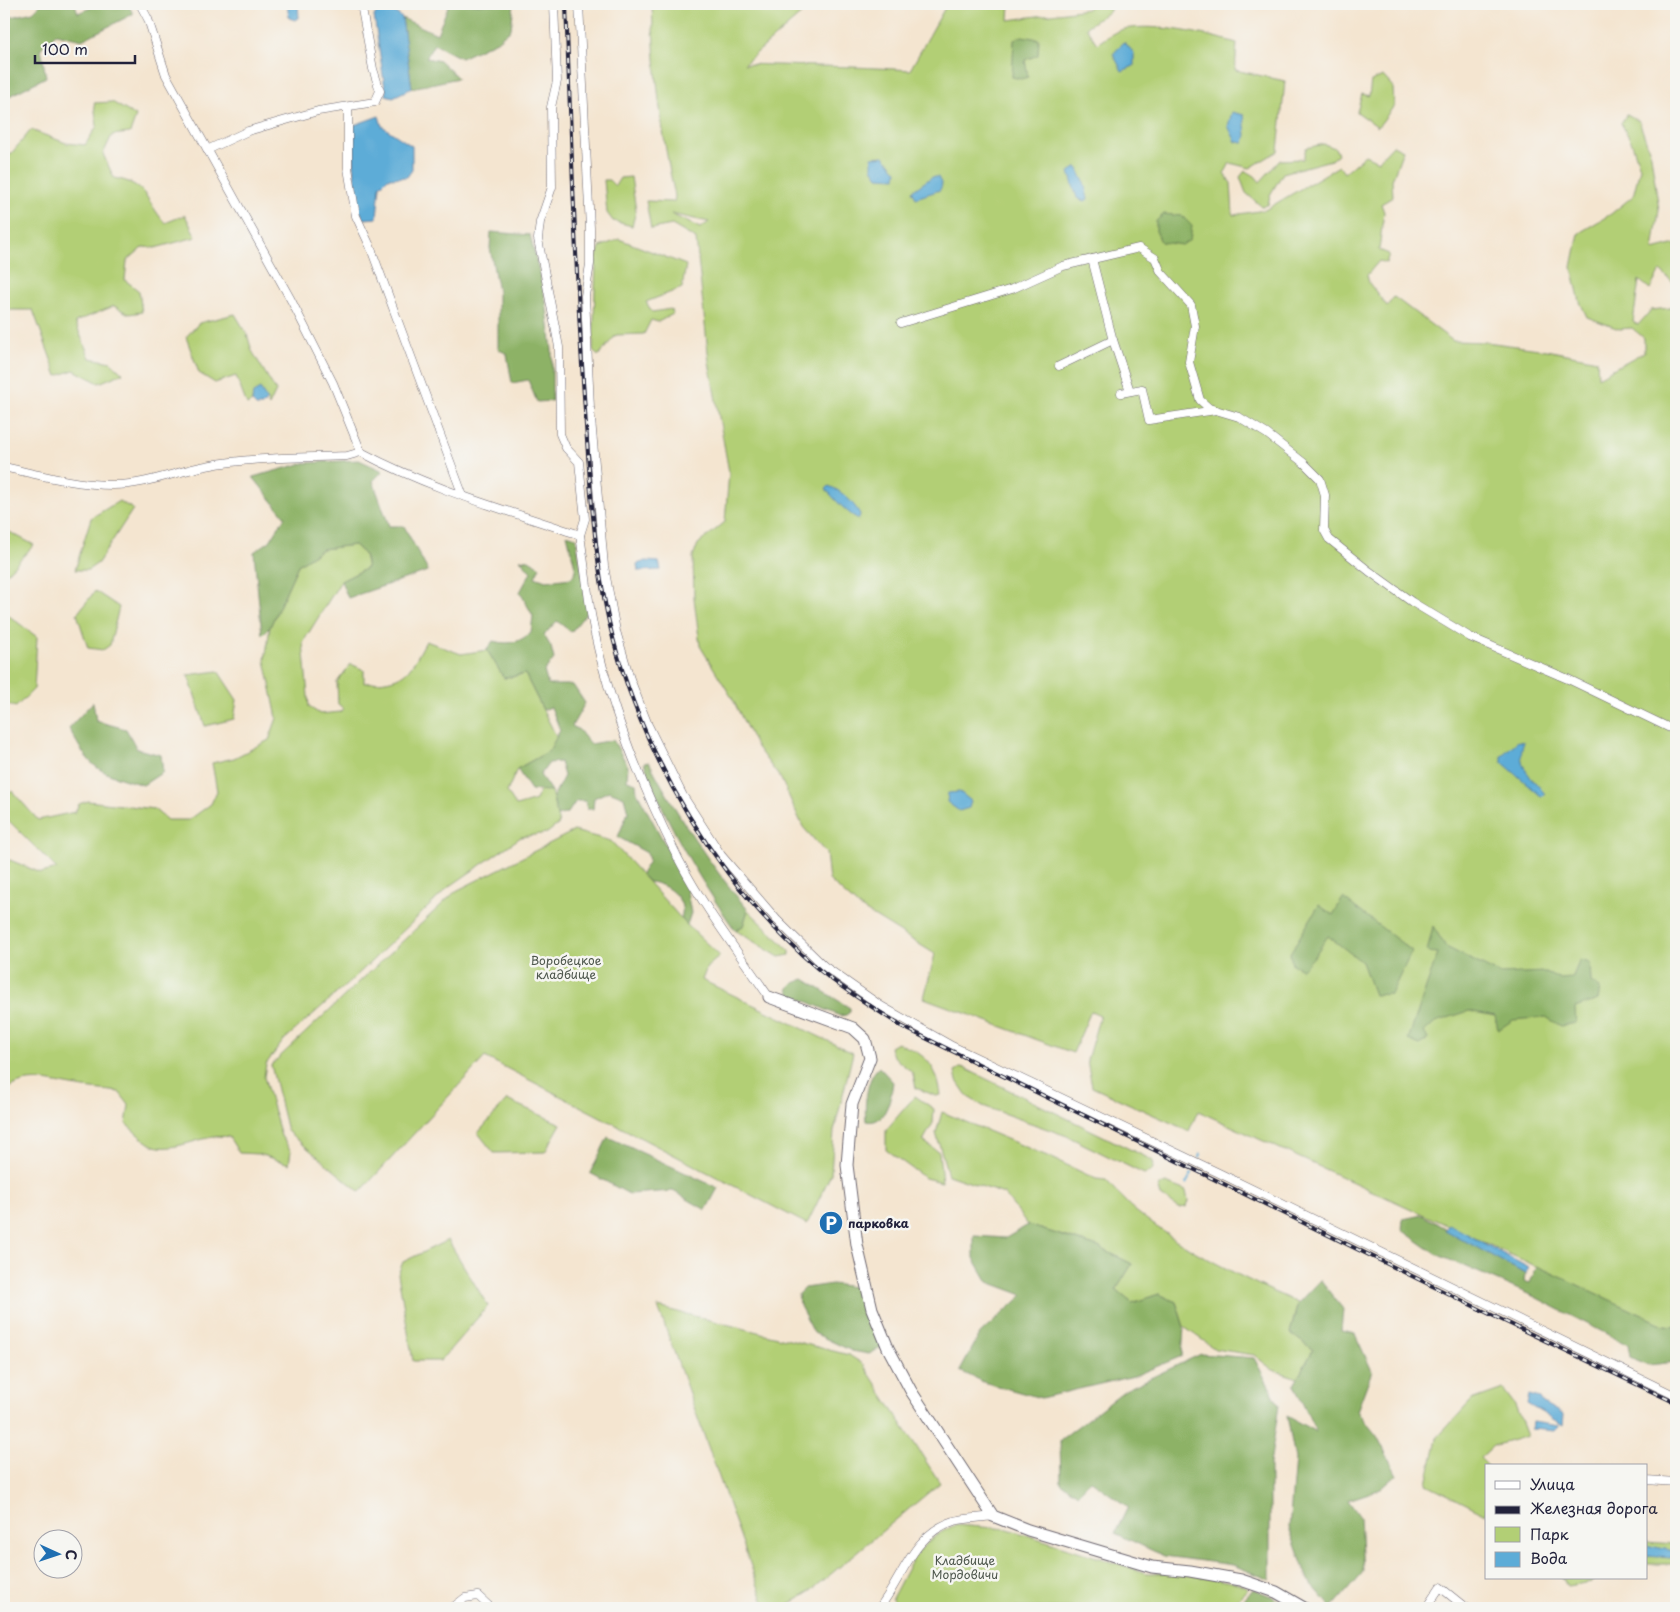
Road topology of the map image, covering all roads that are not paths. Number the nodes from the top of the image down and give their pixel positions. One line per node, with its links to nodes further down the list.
1 (140, 4): 6 (street)
2 (362, 4): 5 (street)
3 (554, 4): 17 (street)
4 (579, 4): 20 (street)
5 (348, 107): 6 (street); 16 (street)
6 (208, 150): 14 (street)
7 (1092, 259): 8 (street); 9 (street); 13 (street)
8 (901, 323)
9 (1113, 340): 10 (street); 11 (street)
10 (1060, 366)
11 (1130, 391): 12 (street); 13 (street)
12 (1121, 393)
13 (1216, 410): 18 (street)
14 (361, 452): 15 (street); 16 (street)
15 (4, 467)
16 (463, 496): 17 (street)
17 (580, 535): 19 (street)
18 (1676, 730)
19 (769, 997): 23 (street)
20 (1676, 1396)
21 (1648, 1480): 22 (street)
22 (1676, 1482)
23 (993, 1516): 26 (street); 27 (street)
24 (452, 1608): 25 (street)
25 (491, 1608)
26 (879, 1608)
27 (1304, 1608)
28 (1426, 1608): 29 (street)
29 (1466, 1608)

